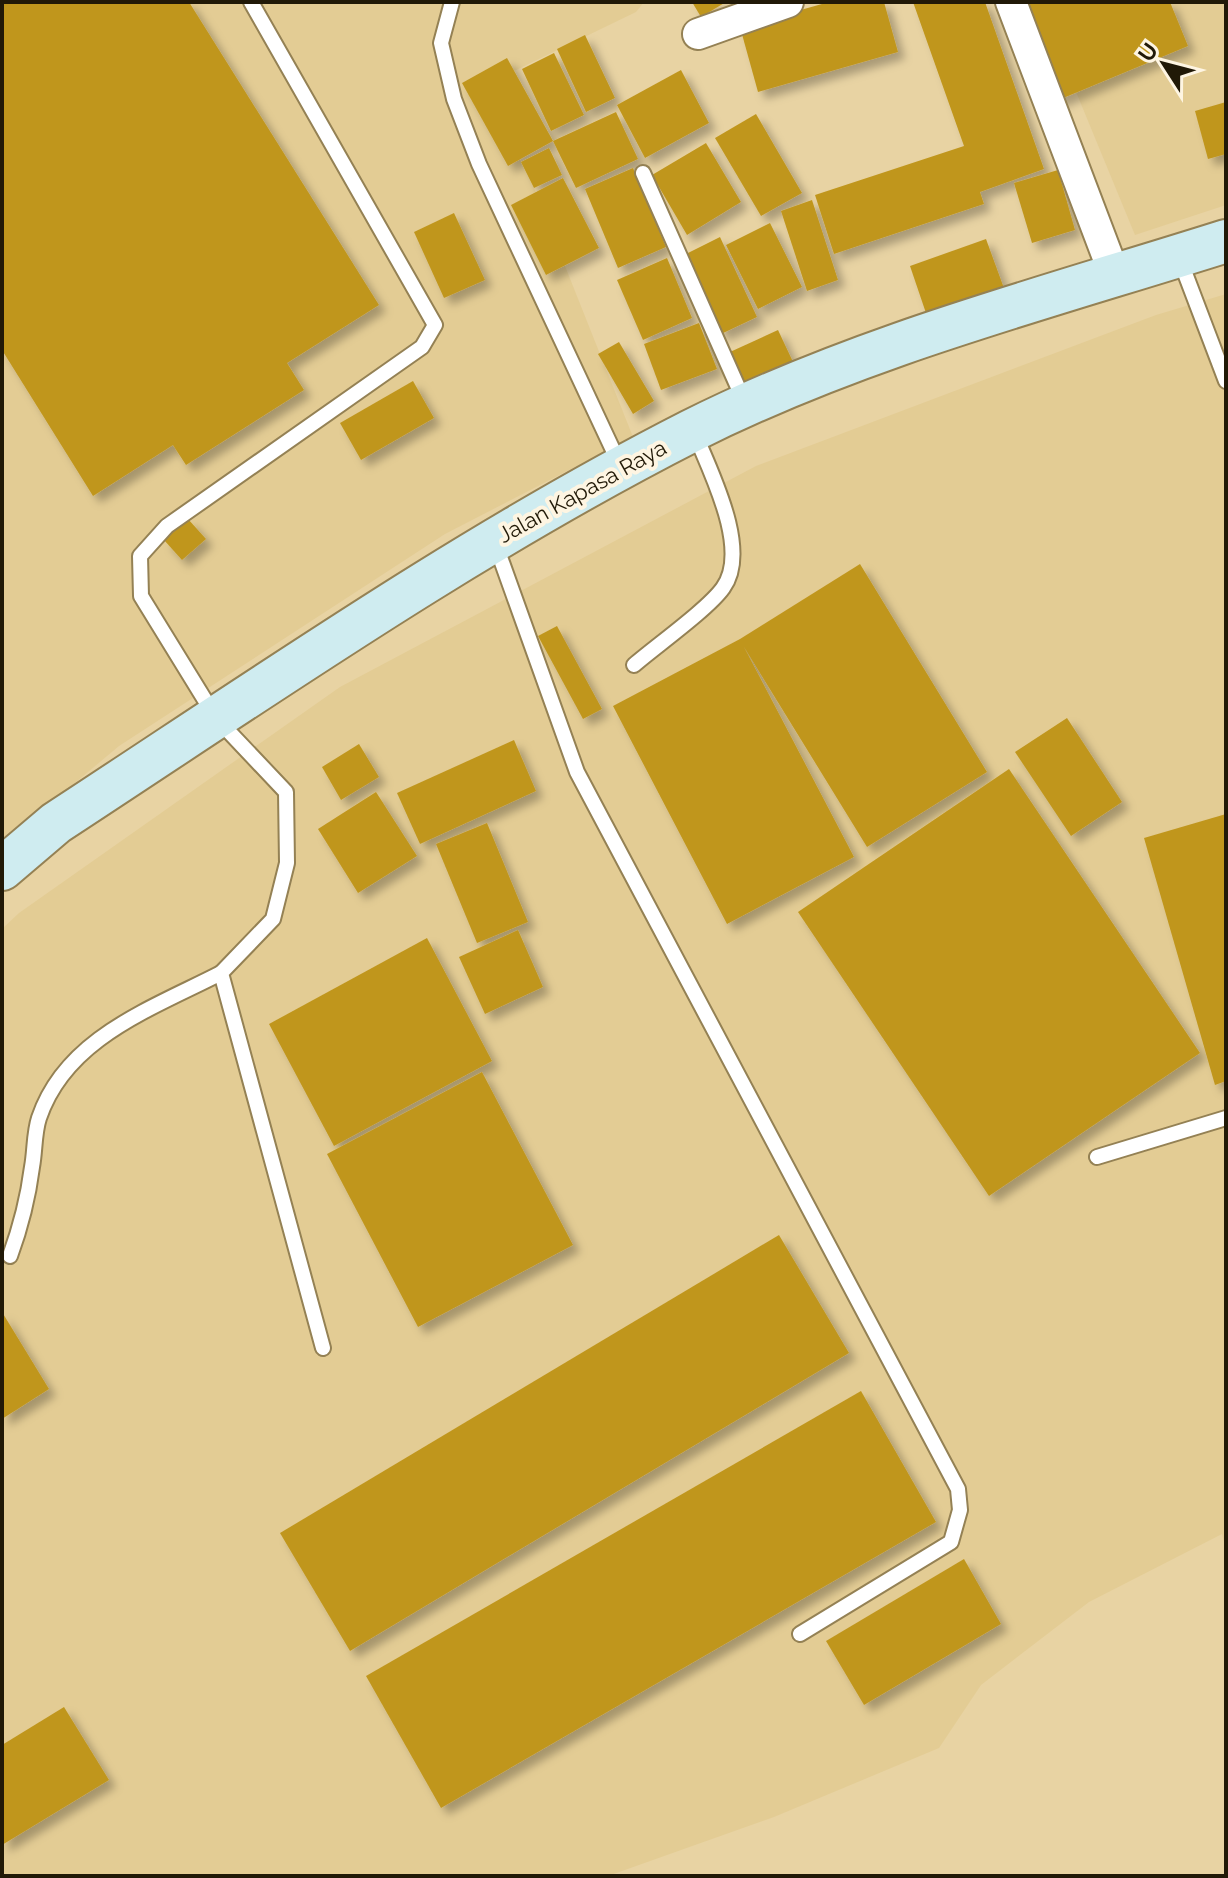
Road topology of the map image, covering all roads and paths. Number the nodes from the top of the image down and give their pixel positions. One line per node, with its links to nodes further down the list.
1 (251, 2): 16 (lane)
2 (452, 2): 13 (lane)
3 (788, 2): 5 (street)
4 (1011, 2): 9 (street)
5 (698, 34)
6 (643, 173): 11 (lane)
7 (1226, 241): 8 (main road, Jalan Kapasa Raya)
8 (1178, 256): 9 (main road, Jalan Kapasa Raya); 10 (lane)
9 (1115, 276): 11 (main road, Jalan Kapasa Raya)
10 (1226, 381)
11 (747, 407): 12 (main road, Jalan Kapasa Raya)
12 (693, 430): 13 (main road, Jalan Kapasa Raya); 15 (lane)
13 (622, 469): 14 (main road, Jalan Kapasa Raya)
14 (494, 539): 16 (main road, Jalan Kapasa Raya); 23 (lane)
15 (634, 665)
16 (216, 718): 17 (main road, Jalan Kapasa Raya); 18 (lane)
17 (2, 869)
18 (221, 973): 21 (lane); 22 (lane)
19 (1226, 1118): 20 (lane)
20 (1097, 1157)
21 (10, 1256)
22 (323, 1348)
23 (800, 1634)

